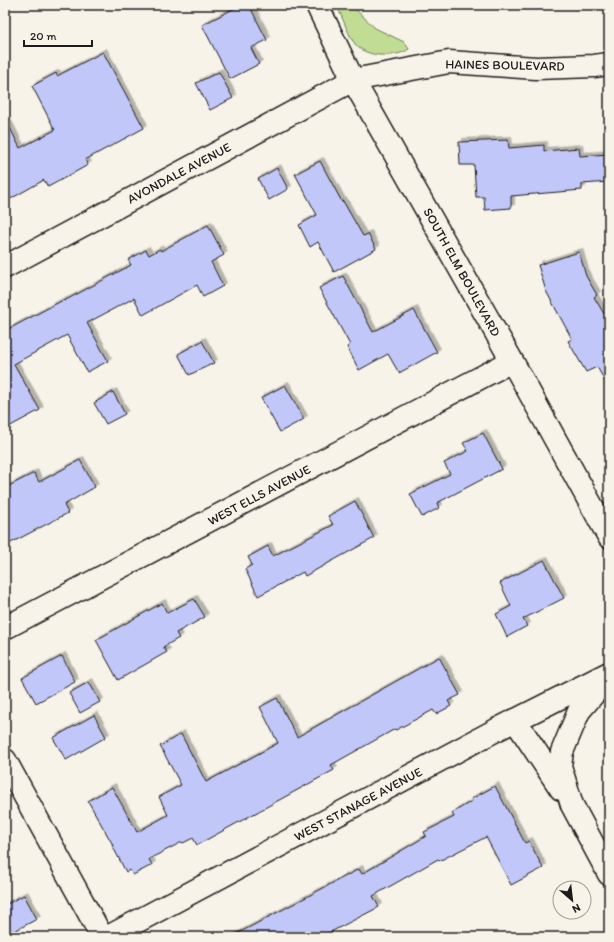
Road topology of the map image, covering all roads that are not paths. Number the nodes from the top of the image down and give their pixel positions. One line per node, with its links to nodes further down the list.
1 (317, 5): 3 (street, SOUTH ELM BOULEVARD)
2 (609, 64): 3 (street, HAINES BOULEVARD)
3 (353, 80): 4 (street, AVONDALE AVENUE); 5 (street, SOUTH ELM BOULEVARD)
4 (5, 267)
5 (512, 361): 6 (street, SOUTH ELM BOULEVARD); 7 (street, WEST ELLS AVENUE)
6 (609, 537)
7 (5, 628)
8 (609, 672): 10 (street, WEST STANAGE AVENUE)
9 (609, 679): 12 (street)
10 (515, 720): 12 (street); 15 (street, WEST STANAGE AVENUE)
11 (5, 760): 14 (street)
12 (572, 805): 13 (street)
13 (609, 874)
14 (102, 937)
15 (108, 937)

